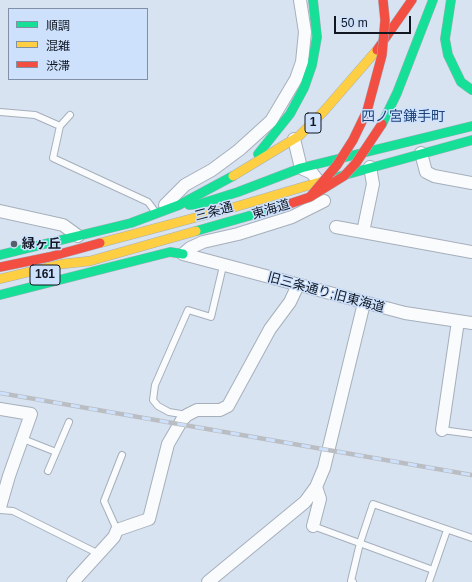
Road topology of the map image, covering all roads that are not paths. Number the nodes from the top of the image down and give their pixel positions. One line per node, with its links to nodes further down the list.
1 (300, 0): 23 (street)
2 (313, 0): 17 (main road)
3 (383, 0): 20 (main road, bridge)
4 (412, 0): 12 (main road, 1)
5 (433, 0): 20 (main road, 東海道, bridge)
6 (451, 0): 7 (main road)
7 (472, 90)
8 (0, 112): 10 (lane)
9 (70, 115): 10 (lane)
10 (60, 126): 23 (lane)
11 (472, 126): 15 (main road, 三条通)
12 (294, 139): 15 (street); 17 (main road, 1)
13 (472, 140): 14 (main road, 三条通)
14 (421, 153): 16 (main road, 三条通); 19 (street)
15 (301, 168): 18 (street); 21 (main road, 三条通)
16 (366, 168): 18 (main road, 三条通); 25 (street); 28 (street)
17 (239, 173): 21 (main road, 1)
18 (319, 182): 30 (main road, 三条通)
19 (472, 183)
20 (310, 197): 31 (main road, 東海道, bridge)
21 (179, 205): 23 (main road, 1)
22 (0, 211): 26 (street)
23 (157, 213): 26 (main road, 1)
24 (336, 227): 25 (street)
25 (363, 232): 27 (street)
26 (78, 236): 29 (main road, 1)
27 (472, 252)
28 (183, 254): 32 (street, 旧三条通り;旧東海道); 40 (main road)
29 (0, 256)
30 (49, 257): 33 (main road, 三条通); 34 (main road, 三条通)
31 (90, 261): 35 (main road, 東海道); 36 (main road, 161)
32 (223, 266): 37 (street, 旧三条通り;旧東海道); 45 (lane)
33 (0, 267)
34 (0, 273)
35 (0, 279)
36 (28, 279): 38 (main road, 161); 39 (main road)
37 (298, 285): 41 (street, 旧三条通り;旧東海道); 45 (street)
38 (0, 286)
39 (0, 289)
40 (0, 295)
41 (364, 303): 42 (street, 旧三条通り;旧東海道); 53 (street)
42 (458, 321): 43 (street, 旧三条通り;旧東海道); 47 (street)
43 (472, 323)
44 (0, 409): 49 (street)
45 (187, 415): 57 (street)
46 (69, 422): 50 (lane)
47 (442, 430): 48 (lane)
48 (472, 434)
49 (23, 439): 50 (lane); 54 (street)
50 (56, 452): 52 (lane)
51 (122, 455): 57 (lane)
52 (48, 471)
53 (316, 487): 56 (street); 64 (street)
54 (0, 506)
55 (0, 510): 61 (lane)
56 (314, 526): 60 (lane)
57 (117, 530): 61 (street)
58 (447, 530): 59 (lane); 60 (lane); 62 (lane)
59 (472, 538)
60 (360, 543): 62 (lane); 65 (lane)
61 (99, 554): 63 (street)
62 (433, 570): 66 (lane)
63 (73, 582)
64 (208, 582)
65 (353, 582)
66 (429, 582)

